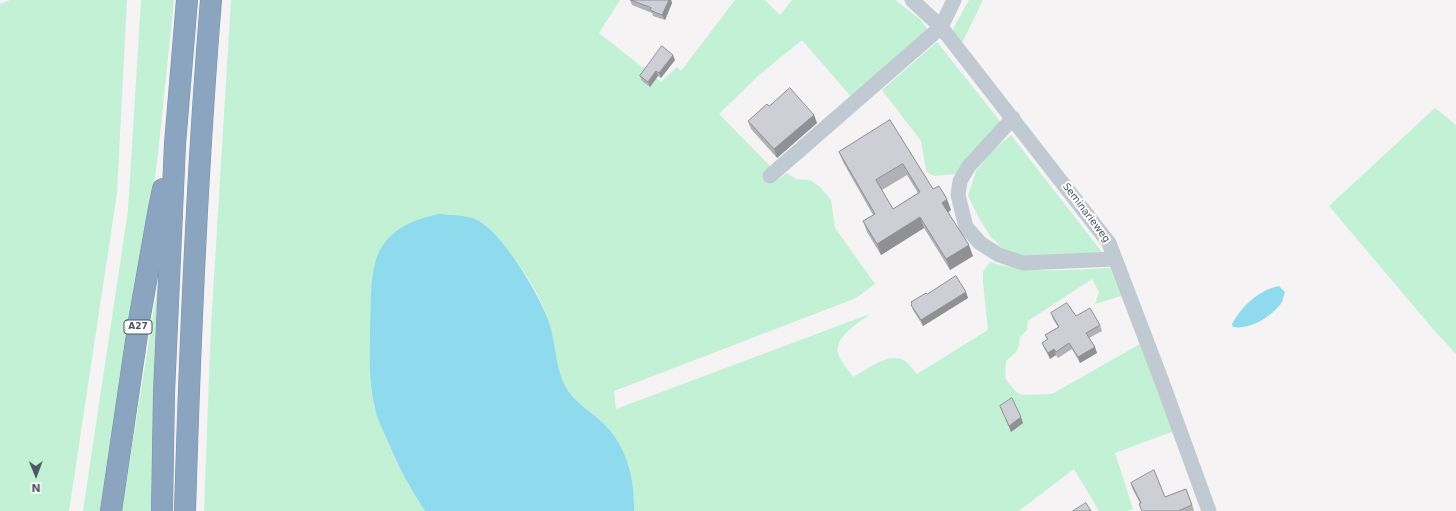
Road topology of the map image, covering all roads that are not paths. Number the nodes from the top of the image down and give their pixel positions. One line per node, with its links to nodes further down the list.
1 (187, 0): 7 (highway, A27)
2 (211, 0): 12 (highway)
3 (912, 0): 5 (street, Seminarieweg)
4 (954, 0): 5 (street)
5 (941, 27): 6 (street, Seminarieweg); 8 (street)
6 (1012, 118): 9 (street, Seminarieweg); 9 (street)
7 (175, 144): 10 (highway, A27); 11 (highway, A27)
8 (770, 176)
9 (1115, 259): 13 (street, Seminarieweg)
10 (111, 511)
11 (162, 511)
12 (185, 511)
13 (1209, 511)

